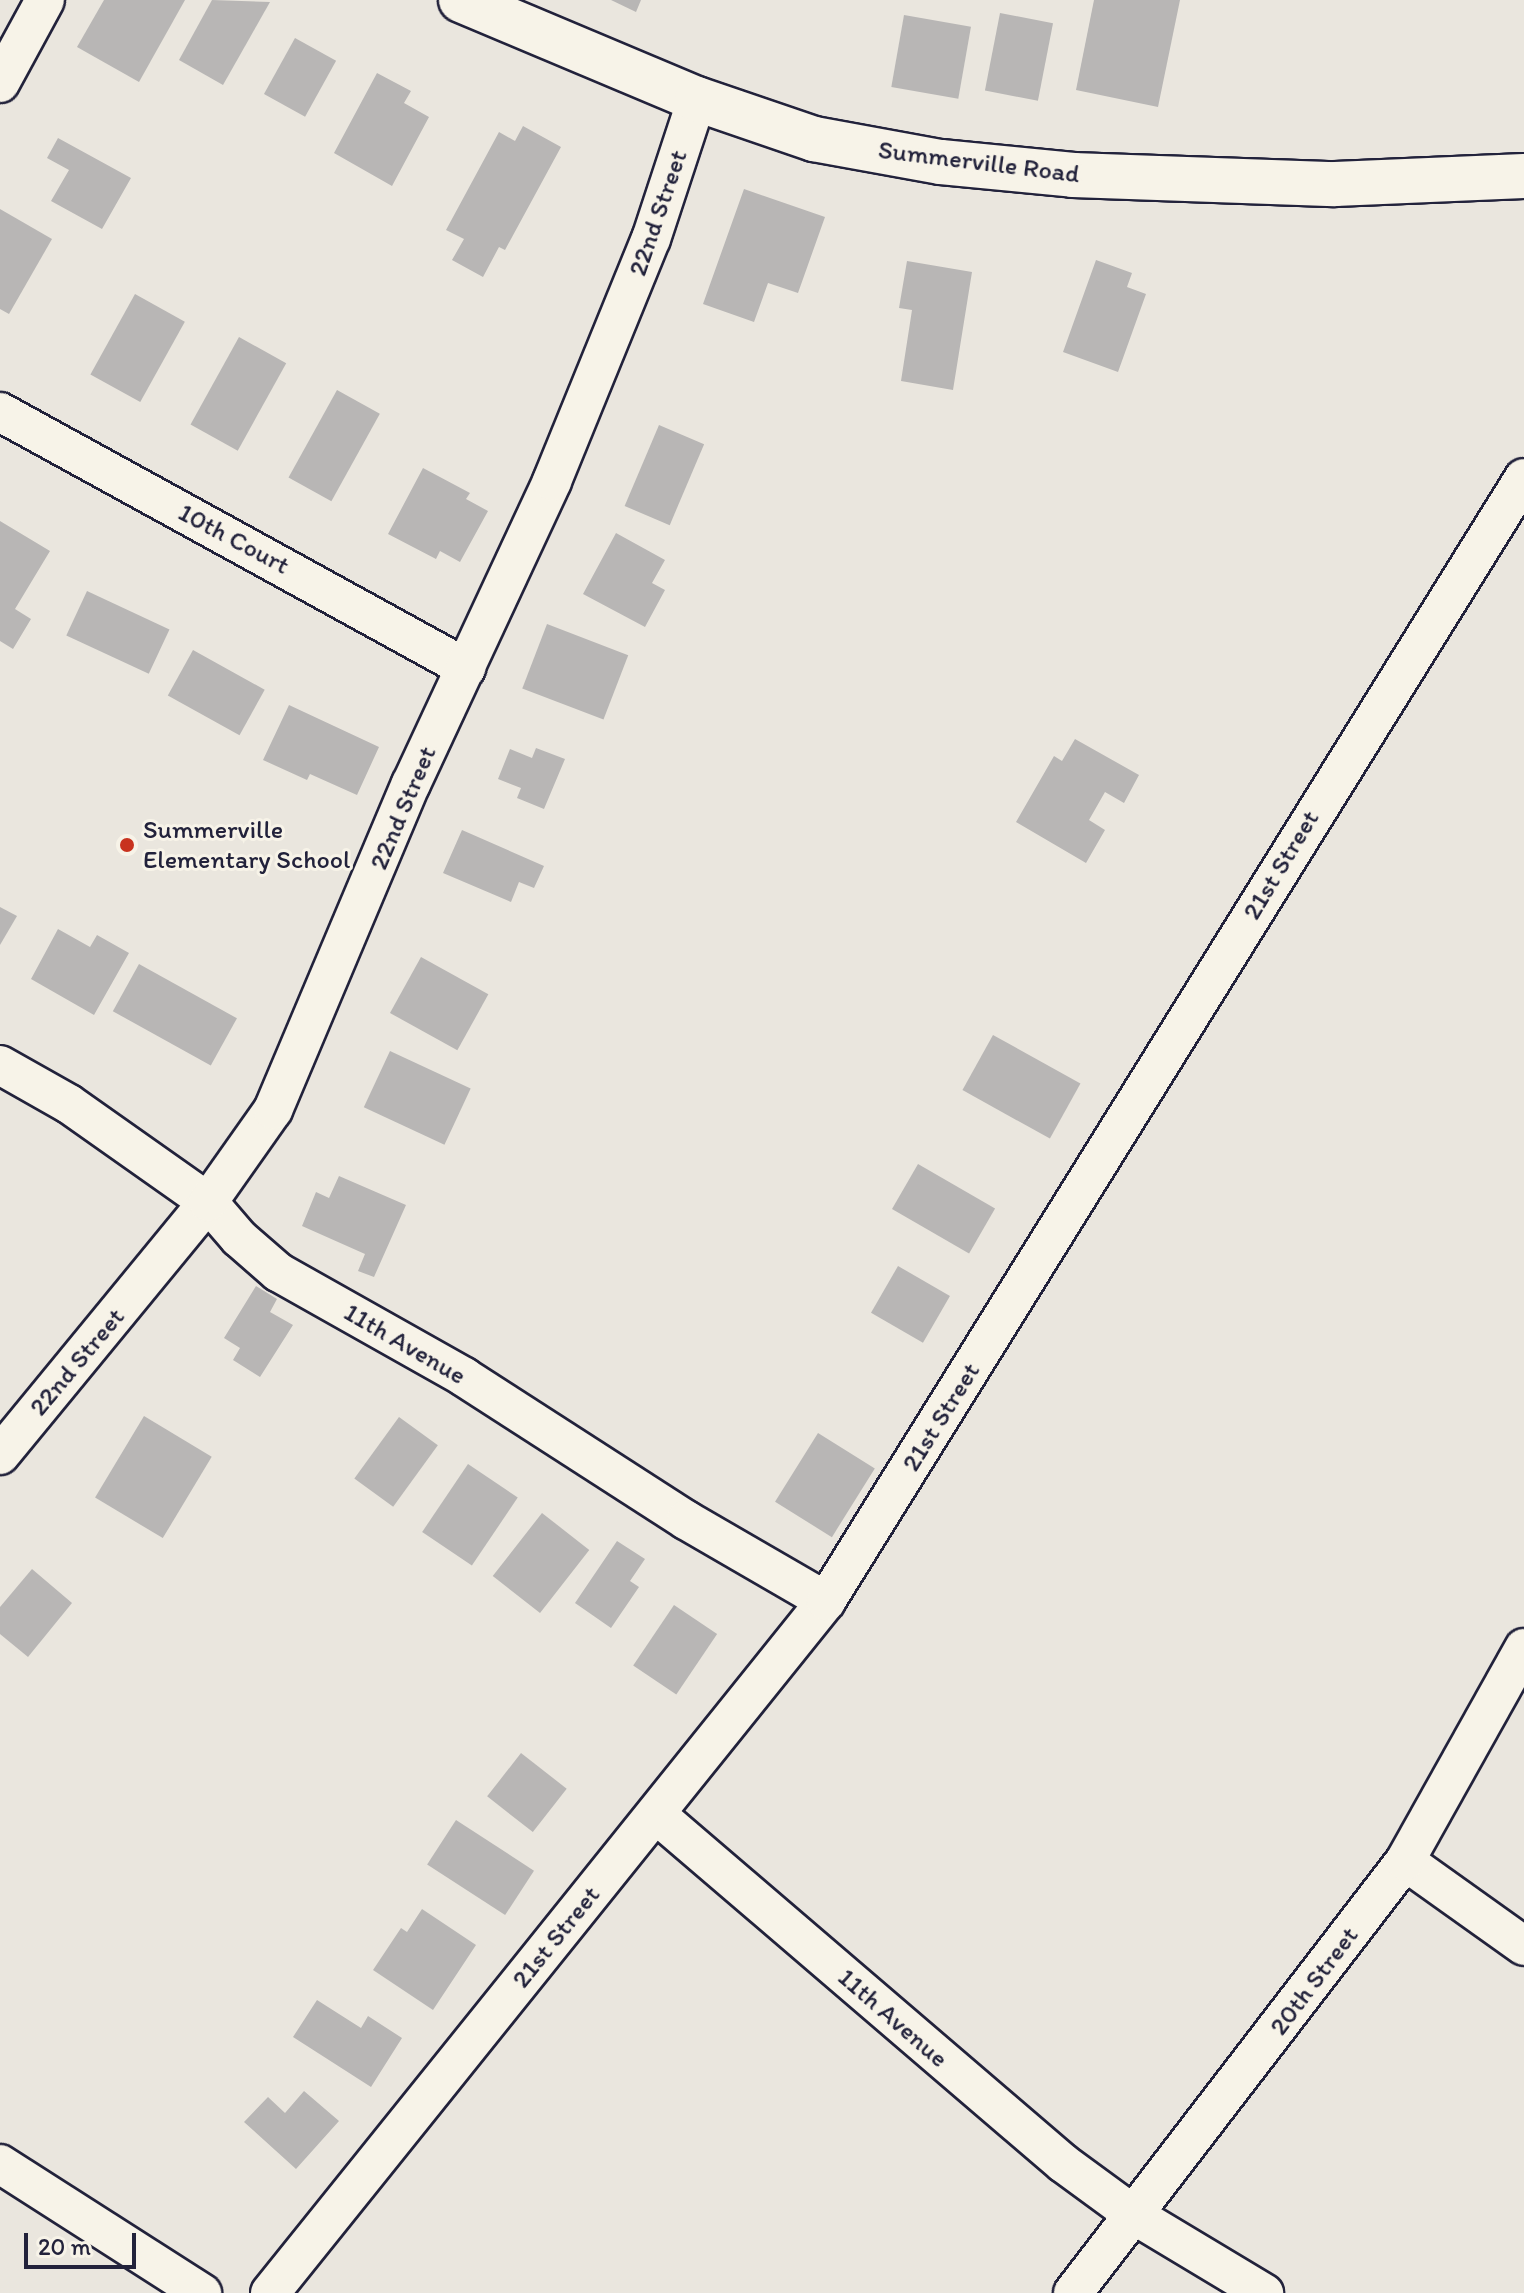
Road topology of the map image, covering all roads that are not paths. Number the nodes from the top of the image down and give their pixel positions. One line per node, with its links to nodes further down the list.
1 (45, 0): 3 (street)
2 (461, 0): 4 (main road, Summerville Road)
3 (0, 83)
4 (697, 99): 5 (main road, Summerville Road); 8 (street, 22nd Street)
5 (1524, 176)
6 (0, 412): 8 (street, 10th Court)
7 (1524, 478): 12 (street, 21st Street)
8 (466, 668): 10 (street, 22nd Street)
9 (0, 1065): 10 (street, 11th Avenue)
10 (208, 1202): 11 (street, 22nd Street); 12 (street, 11th Avenue)
11 (0, 1455)
12 (826, 1601): 14 (street, 21st Street)
13 (1524, 1648): 15 (street, 20th Street)
14 (657, 1815): 18 (street, 11th Avenue); 20 (street, 21st Street)
15 (1405, 1861): 16 (street); 18 (street, 20th Street)
16 (1524, 1946)
17 (0, 2164): 19 (street)
18 (1134, 2215): 21 (street, 20th Street); 22 (street, 11th Avenue)
19 (202, 2293)
20 (270, 2293)
21 (1073, 2293)
22 (1264, 2293)

